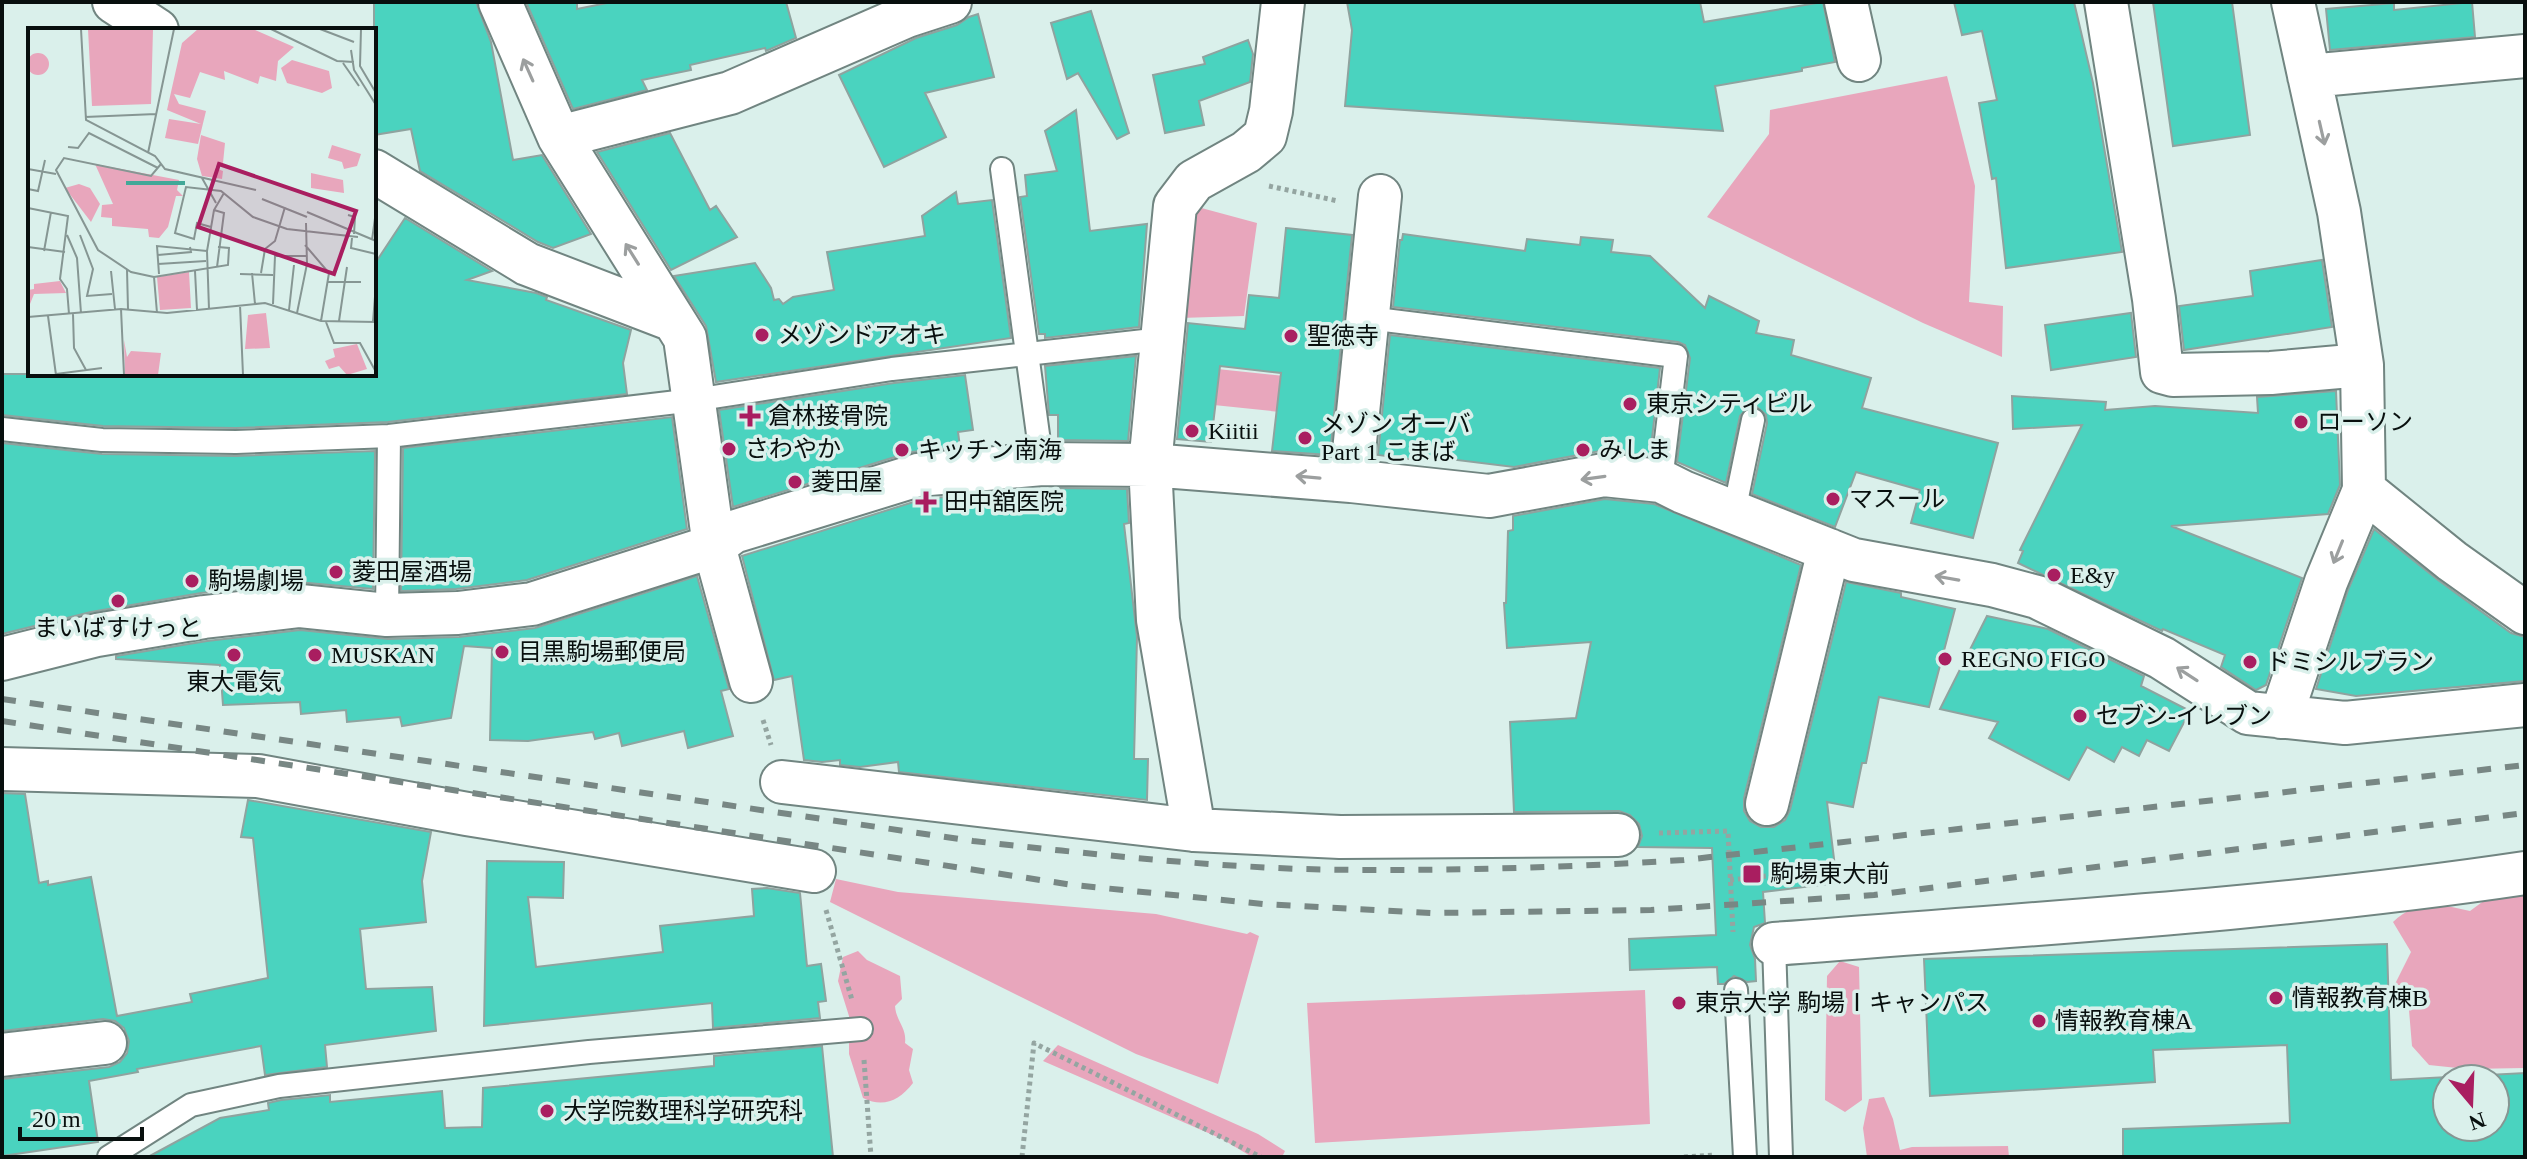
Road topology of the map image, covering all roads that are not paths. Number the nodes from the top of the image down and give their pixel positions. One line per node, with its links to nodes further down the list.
1 (114, 2): 8 (street)
2 (500, 2): 12 (street, one-way to 2)
3 (950, 2): 12 (street)
4 (1283, 2): 18 (street)
5 (1846, 2): 10 (street)
6 (2106, 2): 20 (street)
7 (2293, 2): 11 (street)
8 (154, 28)
9 (2525, 56): 11 (street)
10 (1859, 60)
11 (2309, 76): 20 (street, one-way to 20)
12 (559, 137): 17 (street, one-way to 12)
13 (1002, 169): 19 (lane)
14 (376, 172): 17 (street)
15 (1379, 202): 16 (street)
16 (1368, 318): 27 (street); 28 (lane)
17 (673, 320): 21 (street)
18 (1162, 339): 19 (lane); 26 (street)
19 (1027, 354): 21 (lane); 25 (lane)
20 (2362, 365): 29 (street)
21 (694, 400): 24 (lane); 31 (street)
22 (1753, 420): 30 (lane)
23 (2, 429): 24 (lane)
24 (389, 436): 34 (lane)
25 (1042, 464): 26 (street); 31 (street)
26 (1150, 465): 27 (street, one-way to 26); 42 (street)
27 (1351, 481): 28 (street, one-way to 27)
28 (1661, 481): 30 (street)
29 (2364, 490): 33 (street); 38 (street, one-way to 38)
30 (1734, 512): 32 (street)
31 (714, 546): 34 (street); 36 (street)
32 (1829, 550): 38 (street, one-way to 32); 41 (street)
33 (2525, 613)
34 (387, 615): 35 (street)
35 (2, 659)
36 (751, 681)
37 (2525, 705): 38 (street)
38 (2281, 717)
39 (2, 769): 44 (street)
40 (782, 782): 42 (street)
41 (1767, 804)
42 (1194, 830): 43 (street)
43 (1618, 835)
44 (814, 871)
45 (2525, 873): 46 (street)
46 (1774, 944): 53 (lane)
47 (1736, 990): 52 (lane)
48 (861, 1029): 51 (lane)
49 (105, 1043): 50 (street)
50 (2, 1055)
51 (109, 1157)
52 (1745, 1157)
53 (1781, 1157)

